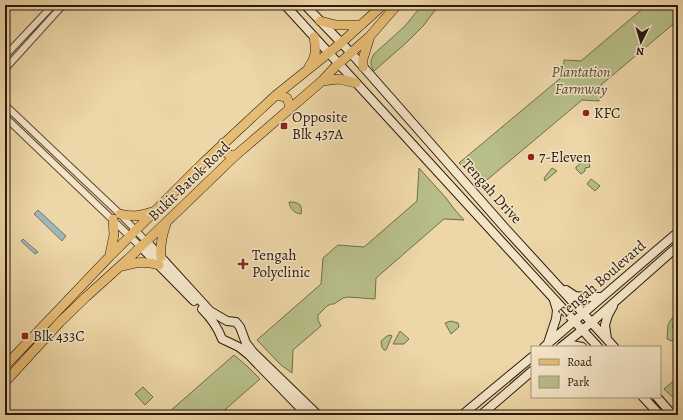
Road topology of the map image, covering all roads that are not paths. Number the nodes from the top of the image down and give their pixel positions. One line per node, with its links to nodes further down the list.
1 (53, 5): 14 (street)
2 (63, 5): 17 (street)
3 (285, 5): 10 (street, Tengah Drive)
4 (305, 5): 7 (street, Tengah Drive)
5 (383, 5): 8 (main road, Bukit Batok Road)
6 (397, 5): 9 (main road, Bukit Batok Road)
7 (320, 21): 8 (main road); 11 (street, Tengah Drive)
8 (361, 25): 11 (main road, Bukit Batok Road)
9 (370, 36): 13 (main road, Bukit Batok Road); 16 (main road)
10 (314, 37): 12 (street, Tengah Drive); 18 (main road)
11 (341, 43): 12 (main road, Bukit Batok Road); 13 (street, Tengah Drive)
12 (329, 53): 15 (street, Tengah Drive); 18 (main road, Bukit Batok Road)
13 (351, 53): 15 (main road, Bukit Batok Road); 16 (street, Tengah Drive)
14 (5, 56)
15 (339, 64): 19 (main road, Bukit Batok Road); 20 (street, Tengah Drive)
16 (362, 67): 37 (street, Tengah Drive)
17 (5, 69)
18 (306, 71): 21 (main road, Bukit Batok Road)
19 (322, 81): 20 (main road); 23 (main road, Bukit Batok Road)
20 (356, 83): 39 (street, Tengah Drive)
21 (275, 96): 23 (main road); 25 (main road, Bukit Batok Road)
22 (5, 105): 28 (street)
23 (289, 110): 26 (main road, Bukit Batok Road)
24 (5, 117): 28 (street)
25 (223, 143): 26 (main road); 27 (main road, Bukit Batok Road)
26 (235, 156): 29 (main road, Bukit Batok Road)
27 (155, 210): 28 (main road); 31 (main road, Bukit Batok Road)
28 (116, 217): 31 (street); 34 (main road)
29 (166, 223): 32 (main road, Bukit Batok Road); 35 (main road)
30 (678, 232): 38 (street, Tengah Boulevard)
31 (132, 233): 32 (street); 34 (main road, Bukit Batok Road)
32 (144, 244): 35 (street); 36 (main road, Bukit Batok Road)
33 (678, 246): 40 (street, Tengah Boulevard)
34 (110, 256): 55 (main road, Bukit Batok Road)
35 (160, 261): 36 (main road); 42 (street); 45 (street)
36 (121, 266): 57 (main road, Bukit Batok Road)
37 (560, 287): 38 (street); 41 (street, Tengah Drive)
38 (602, 297): 41 (street, Tengah Boulevard)
39 (554, 299): 43 (street, Tengah Drive); 48 (street)
40 (616, 300): 44 (street, Tengah Boulevard); 47 (street)
41 (584, 313): 43 (street, Tengah Boulevard); 44 (street, Tengah Drive)
42 (227, 321): 45 (street); 61 (street)
43 (575, 321): 46 (street, Tengah Drive); 48 (street, Tengah Boulevard)
44 (592, 322): 46 (street, Tengah Boulevard); 47 (street, Tengah Drive)
45 (219, 330): 60 (street)
46 (582, 330): 49 (street, Tengah Boulevard); 52 (street, Tengah Drive)
47 (608, 340): 53 (street, Tengah Drive)
48 (546, 345)
49 (562, 346)
50 (566, 346): 51 (street)
51 (577, 346)
52 (597, 346)
53 (613, 346)
54 (531, 358): 62 (street)
55 (5, 366)
56 (531, 372): 63 (street)
57 (5, 382)
58 (644, 398): 64 (street)
59 (659, 398): 65 (street)
60 (307, 415)
61 (318, 415)
62 (462, 415)
63 (481, 415)
64 (660, 415)
65 (676, 415)

